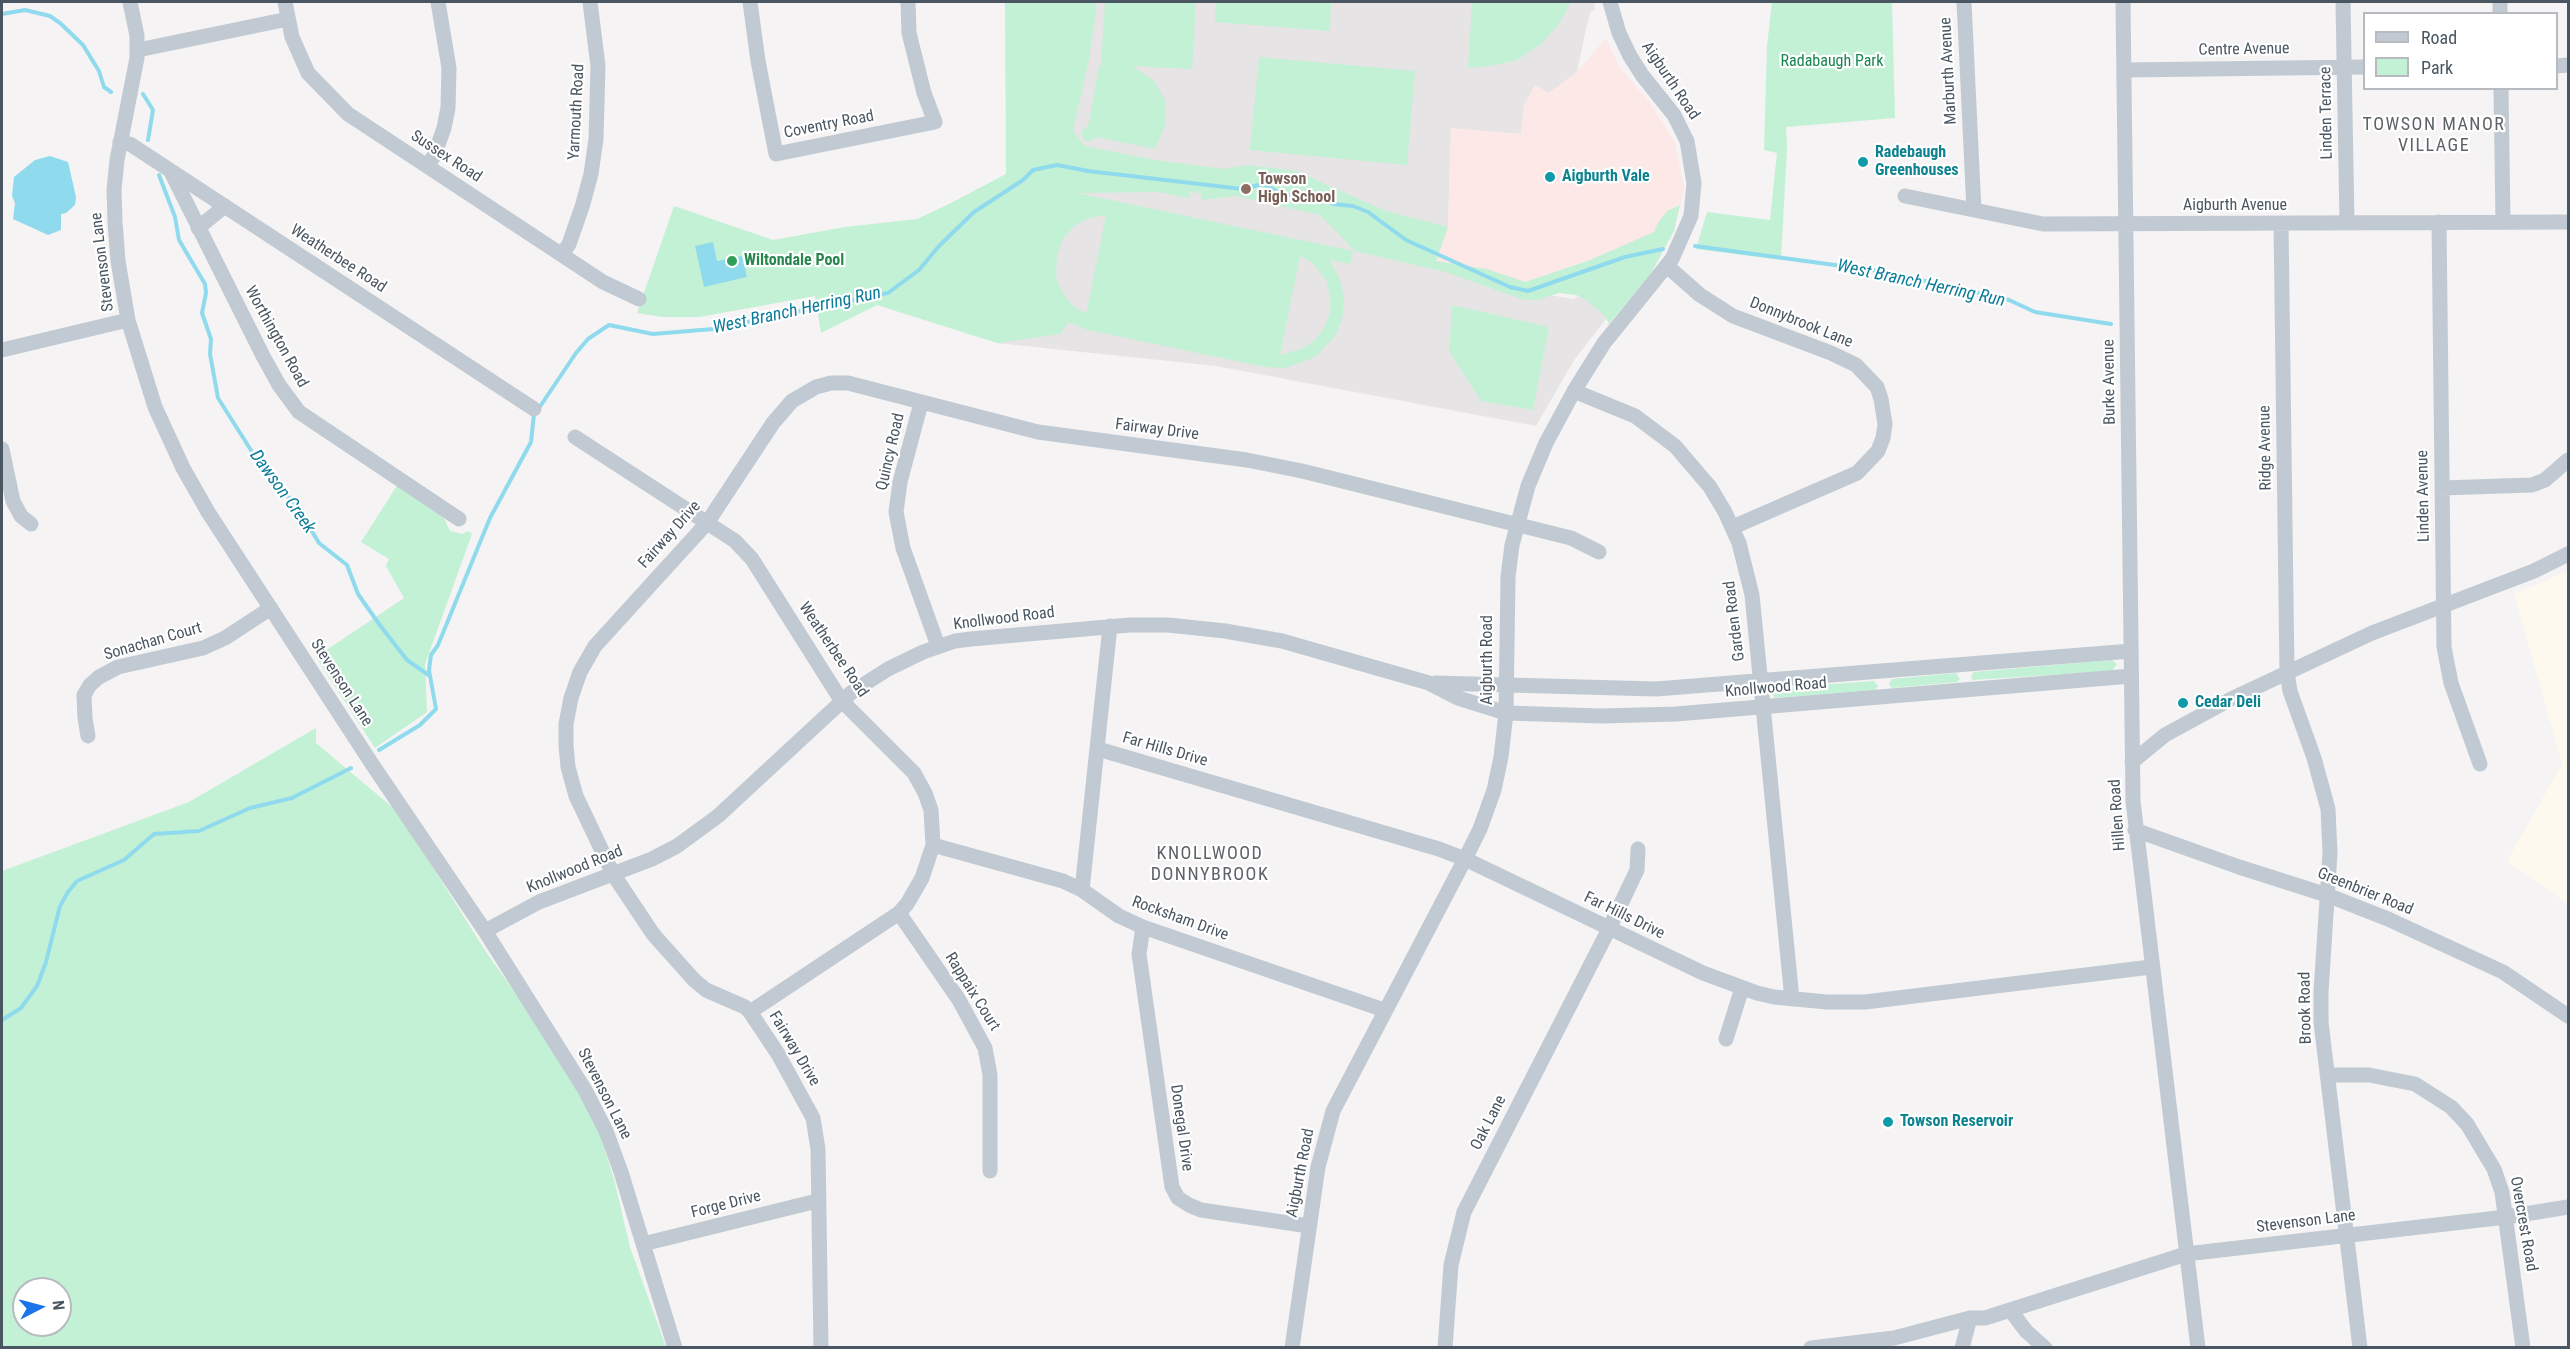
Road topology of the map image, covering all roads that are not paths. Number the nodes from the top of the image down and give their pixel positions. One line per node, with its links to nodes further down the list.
1 (130, 2): 12 (street, Stevenson Lane)
2 (285, 2): 11 (street, Sussex Road)
3 (438, 2): 18 (street)
4 (590, 2): 30 (street, Yarmouth Road)
5 (750, 2): 6 (street, Coventry Road)
6 (908, 2)
7 (1610, 2): 31 (street, Aigburth Road)
8 (1964, 2): 22 (street, Marburth Avenue)
9 (2123, 2): 15 (street, Burke Avenue)
10 (2343, 2): 14 (street, Linden Terrace)
11 (288, 19): 12 (street); 18 (street, Sussex Road)
12 (138, 50): 17 (street, Stevenson Lane)
13 (2363, 67): 14 (street, Centre Avenue)
14 (2344, 68): 15 (street, Centre Avenue); 27 (street, Linden Terrace)
15 (2124, 70): 28 (street, Burke Avenue)
16 (2501, 90): 24 (street)
17 (120, 142): 19 (street, Weatherbee Road); 33 (street, Stevenson Lane)
18 (427, 166): 30 (street, Sussex Road)
19 (170, 170): 21 (street, Weatherbee Road); 29 (street, Worthington Road)
20 (1905, 196): 22 (street, Aigburth Avenue)
21 (225, 206): 29 (street); 37 (street, Weatherbee Road)
22 (1974, 210): 28 (street, Aigburth Avenue)
23 (2439, 222): 24 (street, Aigburth Avenue); 27 (street, Aigburth Avenue); 41 (street, Linden Avenue)
24 (2503, 222): 25 (street, Aigburth Avenue)
25 (2568, 222)
26 (2281, 223): 27 (street, Aigburth Avenue); 28 (street, Aigburth Avenue); 54 (street, Ridge Avenue)
27 (2347, 223)
28 (2126, 224): 53 (street, Burke Avenue)
29 (198, 228): 42 (street, Worthington Road)
30 (562, 255): 32 (street, Sussex Road)
31 (1667, 266): 35 (street, Aigburth Road); 46 (street, Donnybrook Lane)
32 (639, 299)
33 (128, 320): 34 (street); 50 (street, Stevenson Lane)
34 (2, 350)
35 (1574, 391): 45 (street, Aigburth Road); 46 (street, Garden Road)
36 (921, 403): 43 (street, Fairway Drive); 45 (street, Fairway Drive); 52 (street, Quincy Road)
37 (534, 409)
38 (574, 437): 43 (street, Weatherbee Road)
39 (2, 449): 44 (street)
40 (2568, 460): 41 (street)
41 (2442, 488): 49 (street, Linden Avenue)
42 (459, 519)
43 (707, 523): 59 (street, Weatherbee Road); 70 (street, Fairway Drive)
44 (31, 524)
45 (1517, 525): 47 (street, Fairway Drive); 58 (street, Aigburth Road)
46 (1732, 527): 56 (street, Garden Road)
47 (1599, 552)
48 (2568, 554): 49 (street, Hillen Road)
49 (2443, 604): 54 (street, Hillen Road); 65 (street, Linden Avenue)
50 (271, 608): 62 (street, Sonachan Court); 76 (street, Stevenson Lane)
51 (1110, 626): 52 (street, Knollwood Road); 57 (street, Knollwood Road); 63 (street)
52 (938, 646): 59 (street, Knollwood Road)
53 (2131, 651): 55 (street, Burke Avenue); 56 (street, Knollwood Road)
54 (2287, 672): 64 (street, Hillen Road); 72 (street, Brook Road)
55 (2131, 676): 60 (street, Knollwood Road); 64 (street, Burke Avenue)
56 (1760, 681): 58 (street, Knollwood Road); 60 (street, Garden Road)
57 (1429, 683): 58 (street, Knollwood Road); 61 (street, Knollwood Road)
58 (1506, 687): 61 (street, Aigburth Road)
59 (841, 700): 67 (street, Weatherbee Road); 70 (street, Knollwood Road)
60 (1763, 708): 61 (street, Knollwood Road); 79 (street, Garden Road)
61 (1506, 713): 69 (street, Aigburth Road)
62 (88, 736)
63 (1098, 749): 69 (street, Far Hills Drive); 71 (street)
64 (2132, 762): 66 (street, Hillen Road)
65 (2480, 764)
66 (2135, 830): 72 (street, Greenbrier Road); 77 (street, Hillen Road)
67 (933, 845): 71 (street, Rocksham Drive); 73 (street, Weatherbee Road)
68 (1638, 849): 75 (street, Oak Lane)
69 (1465, 859): 75 (street, Far Hills Drive); 80 (street, Aigburth Road)
70 (613, 874): 76 (street, Knollwood Road); 81 (street, Fairway Drive)
71 (1082, 890): 74 (street, Rocksham Drive)
72 (2327, 895): 82 (street, Greenbrier Road); 84 (street, Brook Road)
73 (899, 913): 81 (street, Weatherbee Road); 85 (street, Rappaix Court)
74 (1143, 927): 80 (street, Rocksham Drive); 89 (street, Donegal Drive)
75 (1609, 929): 78 (street, Far Hills Drive); 99 (street, Oak Lane)
76 (485, 931): 91 (street, Stevenson Lane)
77 (2151, 967): 79 (street, Far Hills Drive); 92 (street, Hillen Road)
78 (1742, 988): 79 (street, Far Hills Drive); 83 (street)
79 (1792, 999)
80 (1384, 1010): 89 (street, Aigburth Road)
81 (750, 1012): 86 (street, Fairway Drive)
82 (2568, 1016)
83 (1726, 1039)
84 (2327, 1075): 88 (street, Overcrest Road); 90 (street, Brook Road)
85 (990, 1171)
86 (817, 1201): 91 (street, Forge Drive); 97 (street, Fairway Drive)
87 (2568, 1207): 88 (street, Stevenson Lane)
88 (2506, 1217): 90 (street, Stevenson Lane); 105 (street, Overcrest Road)
89 (1309, 1226): 98 (street, Aigburth Road)
90 (2347, 1235): 92 (street, Stevenson Lane); 104 (street, Brook Road)
91 (643, 1244): 96 (street, Stevenson Lane)
92 (2186, 1254): 93 (street, Stevenson Lane); 103 (street, Hillen Road)
93 (2052, 1295): 94 (street, Stevenson Lane); 95 (street, Stevenson Lane)
94 (2011, 1311): 95 (street, Stevenson Lane); 102 (street)
95 (1970, 1318): 100 (street, Stevenson Lane); 101 (street)
96 (675, 1347)
97 (821, 1347)
98 (1292, 1347)
99 (1445, 1347)
100 (1811, 1347)
101 (1962, 1347)
102 (2045, 1347)
103 (2198, 1347)
104 (2360, 1347)
105 (2523, 1347)

